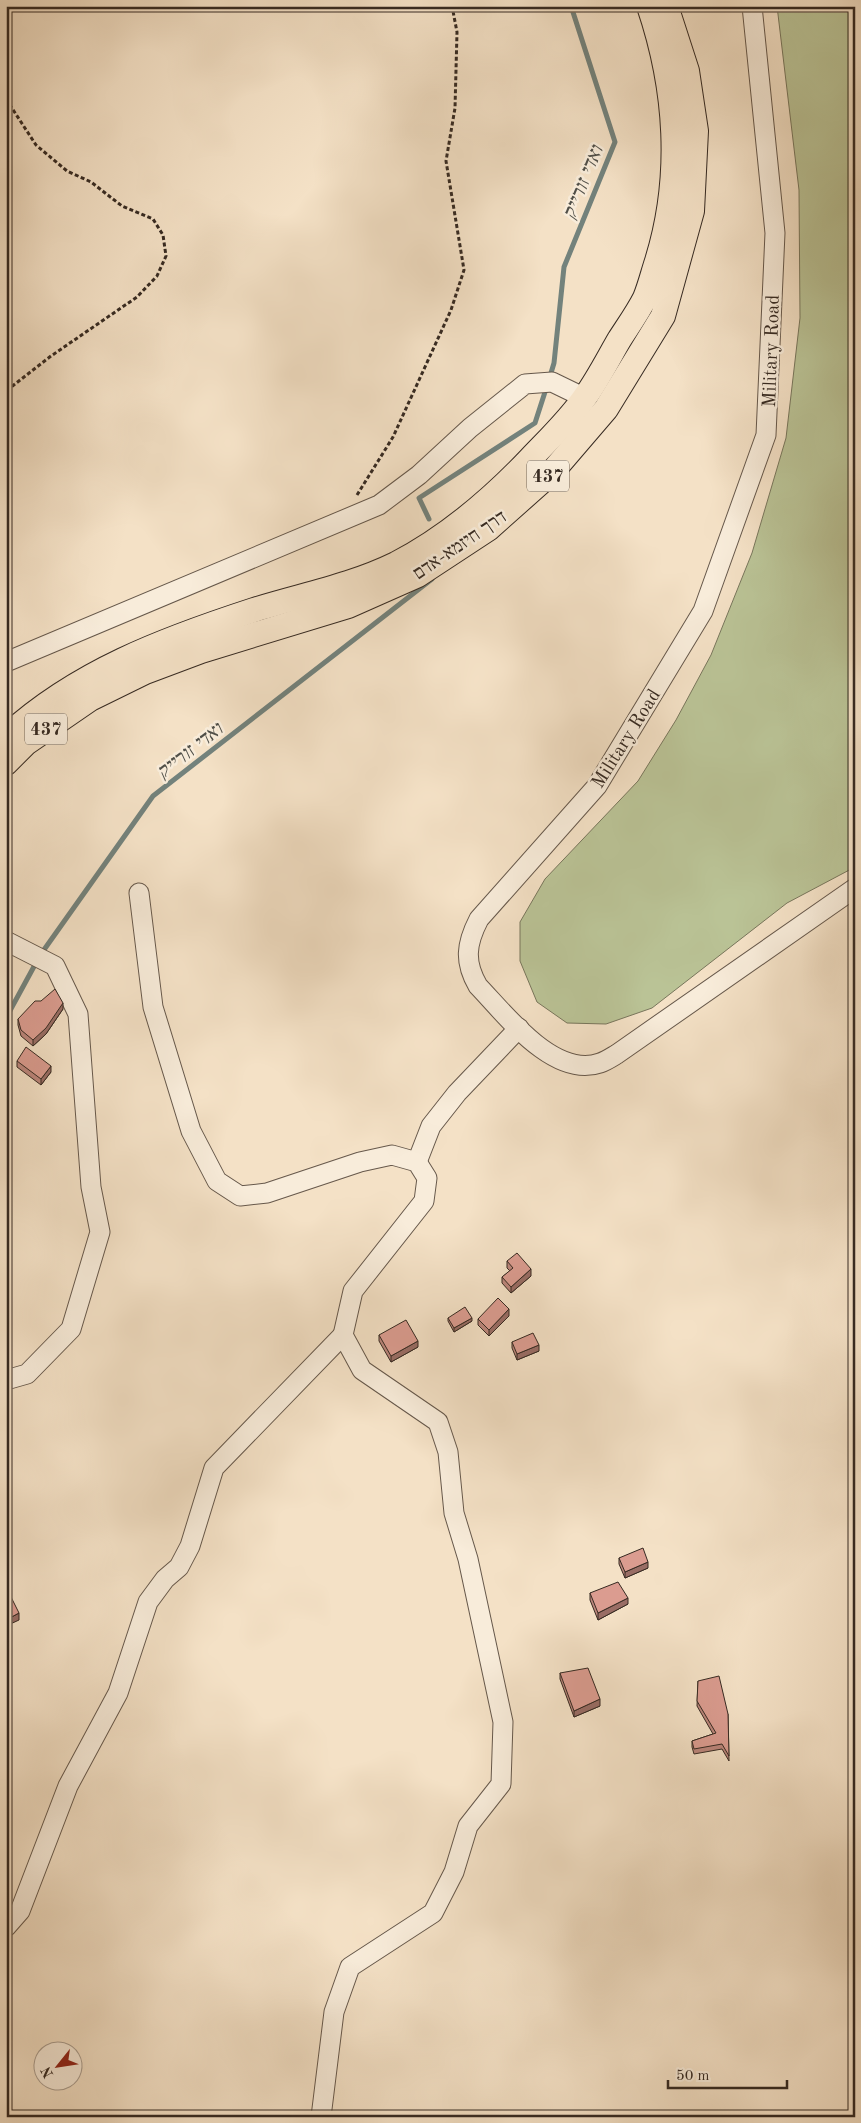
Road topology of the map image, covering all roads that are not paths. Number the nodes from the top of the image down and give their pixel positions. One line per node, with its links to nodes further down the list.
1 (649, 6): 4 (main road, דרך חיזמא-אדם / 437)
2 (666, 6): 7 (main road, דרך חיזמא-אדם / 437)
3 (752, 6): 11 (street, Military Road)
4 (585, 398): 5 (street); 6 (main road, דרך חיזמא-אדם / 437)
5 (6, 662)
6 (6, 737)
7 (6, 763)
8 (855, 888): 11 (street, Military Road)
9 (139, 893): 12 (street)
10 (6, 941): 14 (street)
11 (518, 1028): 12 (street)
12 (417, 1162): 13 (street)
13 (343, 1335): 15 (street); 16 (street)
14 (6, 1380)
15 (6, 1927)
16 (321, 2117)

